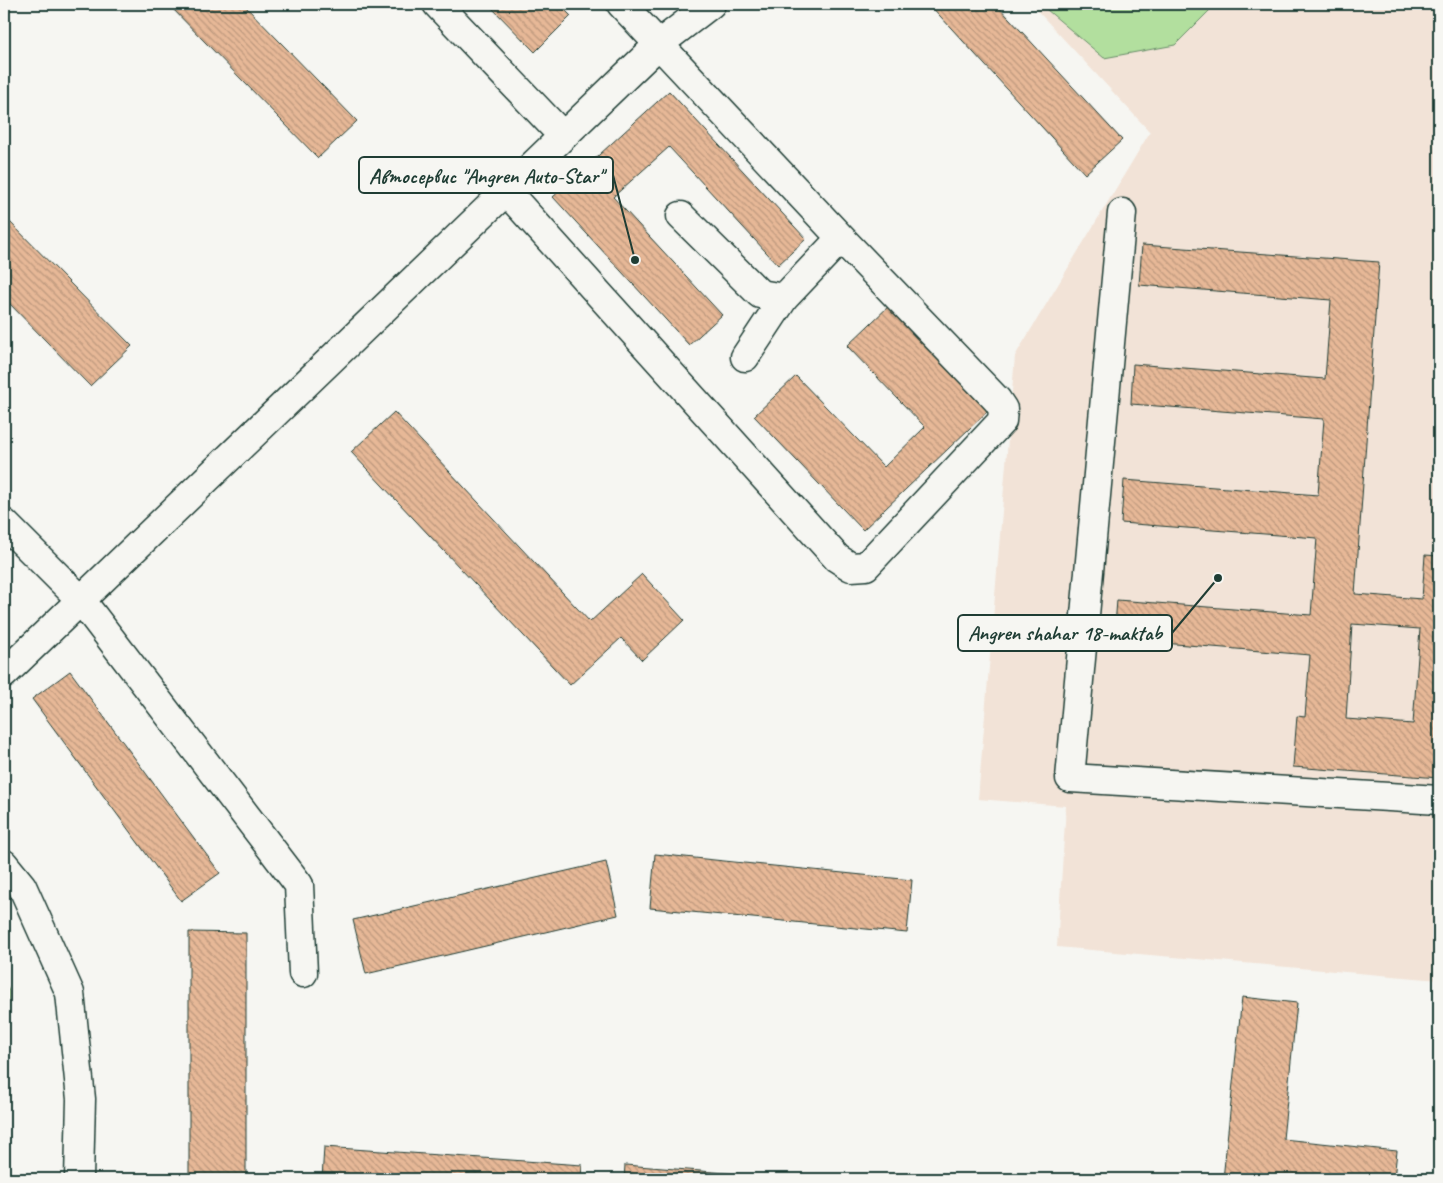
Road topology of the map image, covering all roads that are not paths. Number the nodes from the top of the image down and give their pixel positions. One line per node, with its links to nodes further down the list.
1 (437, 4): 5 (street)
2 (621, 4): 4 (street)
3 (711, 4): 4 (street)
4 (659, 44): 5 (street); 9 (street)
5 (563, 136): 6 (street)
6 (506, 191): 9 (street); 13 (street)
7 (1122, 213): 15 (street)
8 (681, 216): 10 (street)
9 (841, 238): 10 (street)
10 (784, 298): 11 (street)
11 (745, 357)
12 (4, 523): 13 (street)
13 (81, 600): 14 (street); 17 (street)
14 (4, 674)
15 (1439, 800)
16 (4, 864): 18 (street)
17 (304, 973)
18 (79, 1179)

